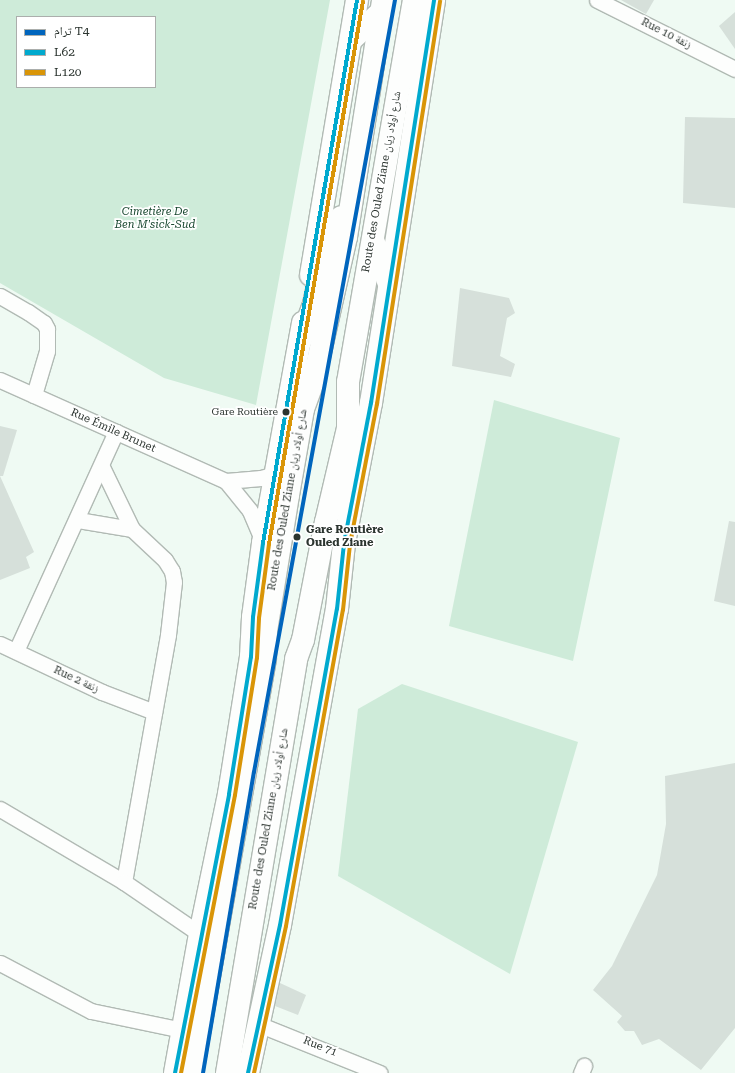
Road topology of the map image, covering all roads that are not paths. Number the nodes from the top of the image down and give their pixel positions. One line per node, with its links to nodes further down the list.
1 (357, 0): 6 (main road)
2 (414, 0): 9 (main road, Route des Ouled Ziane شارع أولاد زيان)
3 (434, 0): 10 (main road)
4 (598, 0): 7 (street, Rue 10 زنقة)
5 (382, 6): 6 (main road); 8 (main road, Route des Ouled Ziane شارع أولاد زيان)
6 (350, 40): 12 (main road)
7 (735, 69)
8 (353, 195): 12 (main road); 22 (main road, Route des Ouled Ziane شارع أولاد زيان)
9 (372, 238): 10 (main road); 34 (main road, Route des Ouled Ziane شارع أولاد زيان)
10 (389, 284): 30 (main road)
11 (0, 296): 14 (street)
12 (300, 342): 17 (main road)
13 (0, 380): 14 (street, Rue Émile Brunet)
14 (34, 395): 15 (street, Rue Émile Brunet)
15 (116, 432): 16 (street); 18 (street, Rue Émile Brunet)
16 (102, 467): 19 (street); 20 (street)
17 (275, 474): 18 (street, Rue Émile Brunet); 21 (main road)
18 (226, 481): 21 (street, Rue Émile Brunet)
19 (78, 520): 20 (street); 24 (street)
20 (132, 529): 25 (street)
21 (263, 544): 22 (main road)
22 (259, 624): 28 (main road); 33 (main road, Route des Ouled Ziane شارع أولاد زيان)
23 (0, 644): 24 (street, Rue 2 زنقة)
24 (16, 651): 25 (street, Rue 2 زنقة)
25 (154, 712): 27 (street)
26 (0, 809): 27 (street)
27 (124, 882): 28 (street)
28 (200, 934): 31 (main road)
29 (0, 963): 31 (street)
30 (258, 1024): 35 (main road); 36 (street, Rue 71)
31 (183, 1030): 32 (main road)
32 (175, 1073)
33 (192, 1073)
34 (227, 1073)
35 (248, 1073)
36 (380, 1073)

